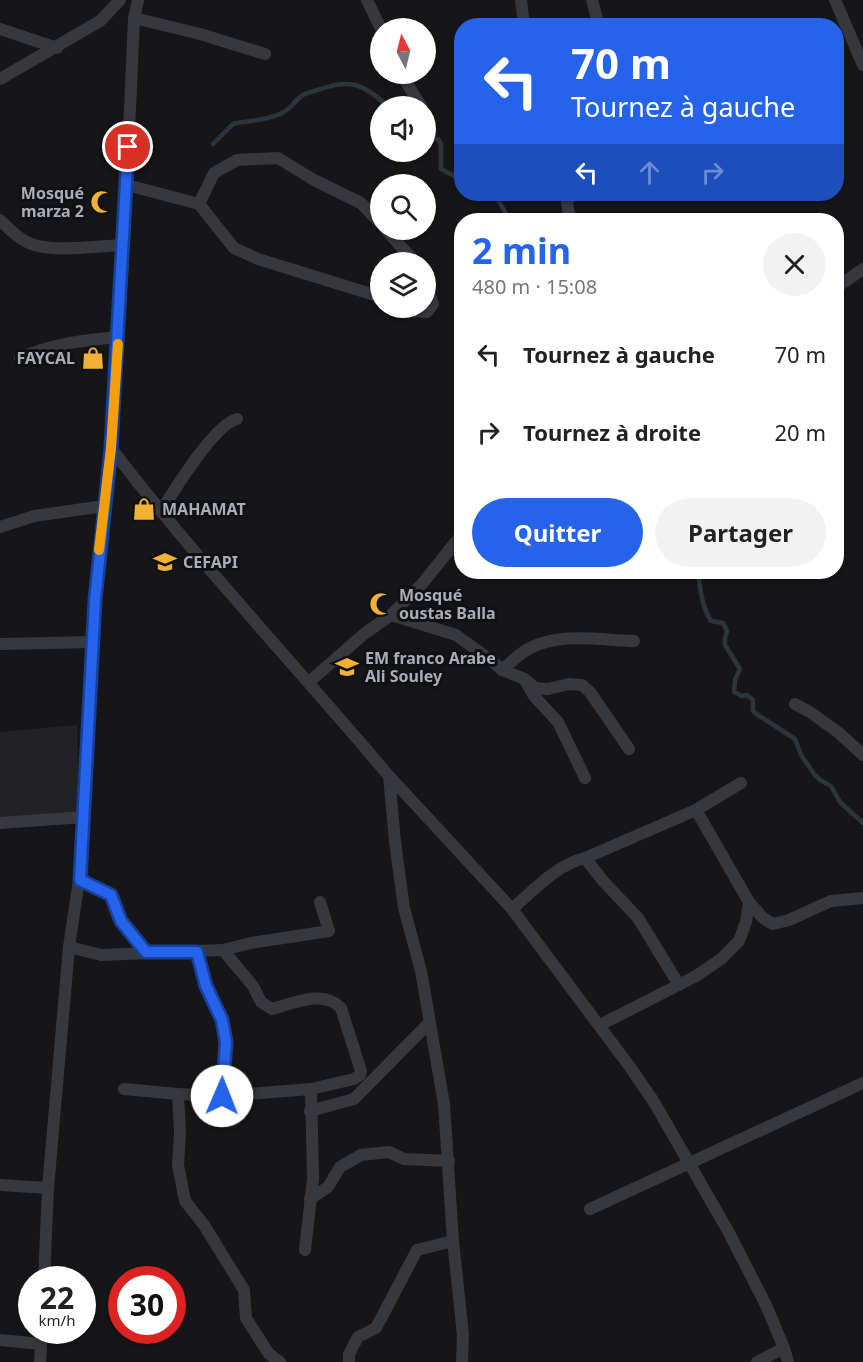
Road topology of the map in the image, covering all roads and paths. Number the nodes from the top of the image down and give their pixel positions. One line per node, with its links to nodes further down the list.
1 (120, 0): 14 (street)
2 (138, 0): 7 (street)
3 (367, 0): 8 (street)
4 (521, 0): 9 (street)
5 (592, 0): 10 (street)
6 (835, 0): 11 (street)
7 (134, 18): 15 (street); 18 (street)
8 (376, 18)
9 (523, 18)
10 (597, 18)
11 (843, 18)
12 (844, 21): 16 (street)
13 (0, 29): 14 (street)
14 (57, 48): 17 (street)
15 (266, 54)
16 (863, 65)
17 (0, 79)
18 (127, 185): 19 (street); 23 (street)
19 (199, 204): 20 (street); 27 (street)
20 (370, 212)
21 (0, 220): 23 (street)
22 (395, 240): 24 (street)
23 (124, 245): 28 (street)
24 (406, 252)
25 (863, 268): 26 (street)
26 (844, 282)
27 (370, 294)
28 (118, 337): 29 (street); 31 (street)
29 (20, 358)
30 (237, 419): 33 (street)
31 (111, 448): 32 (street); 33 (street)
32 (104, 506): 34 (street); 38 (street)
33 (162, 512): 42 (street)
34 (0, 527)
35 (454, 544): 36 (street)
36 (391, 615): 40 (street); 42 (street)
37 (634, 641): 40 (street)
38 (93, 642): 39 (street); 50 (street)
39 (0, 644)
40 (502, 670): 41 (street)
41 (525, 680): 44 (street); 47 (street)
42 (309, 682): 46 (street)
43 (795, 704): 45 (street)
44 (629, 749)
45 (863, 755)
46 (389, 776): 57 (street); 63 (street)
47 (585, 777)
48 (741, 783): 49 (street)
49 (696, 810): 52 (street); 56 (street)
50 (84, 817): 51 (street); 53 (street)
51 (0, 823)
52 (585, 858): 57 (street); 62 (street)
53 (80, 880): 58 (street); 60 (street)
54 (863, 898): 56 (street)
55 (320, 902): 59 (street)
56 (749, 902): 62 (street)
57 (512, 909): 64 (street)
58 (69, 947): 60 (street); 74 (street)
59 (223, 950): 61 (street); 67 (street)
60 (146, 952): 61 (street)
61 (197, 952): 69 (street)
62 (679, 985): 64 (street)
63 (429, 1023): 70 (street); 71 (street)
64 (600, 1024): 72 (street)
65 (863, 1083): 72 (street)
66 (124, 1089): 68 (street)
67 (311, 1089): 69 (street); 70 (street)
68 (178, 1094): 69 (street); 85 (street)
69 (222, 1096)
70 (310, 1111): 75 (street)
71 (449, 1161): 75 (street); 77 (street)
72 (689, 1163): 76 (street); 83 (street)
73 (0, 1185): 74 (street)
74 (48, 1188): 79 (street)
75 (310, 1199): 78 (street)
76 (590, 1209)
77 (453, 1241): 86 (street); 87 (street)
78 (305, 1250)
79 (45, 1266)
80 (0, 1340): 81 (street)
81 (18, 1342)
82 (41, 1344): 84 (street)
83 (784, 1348): 88 (street); 89 (street)
84 (40, 1362)
85 (280, 1362)
86 (349, 1362)
87 (462, 1362)
88 (757, 1362)
89 (788, 1362)

